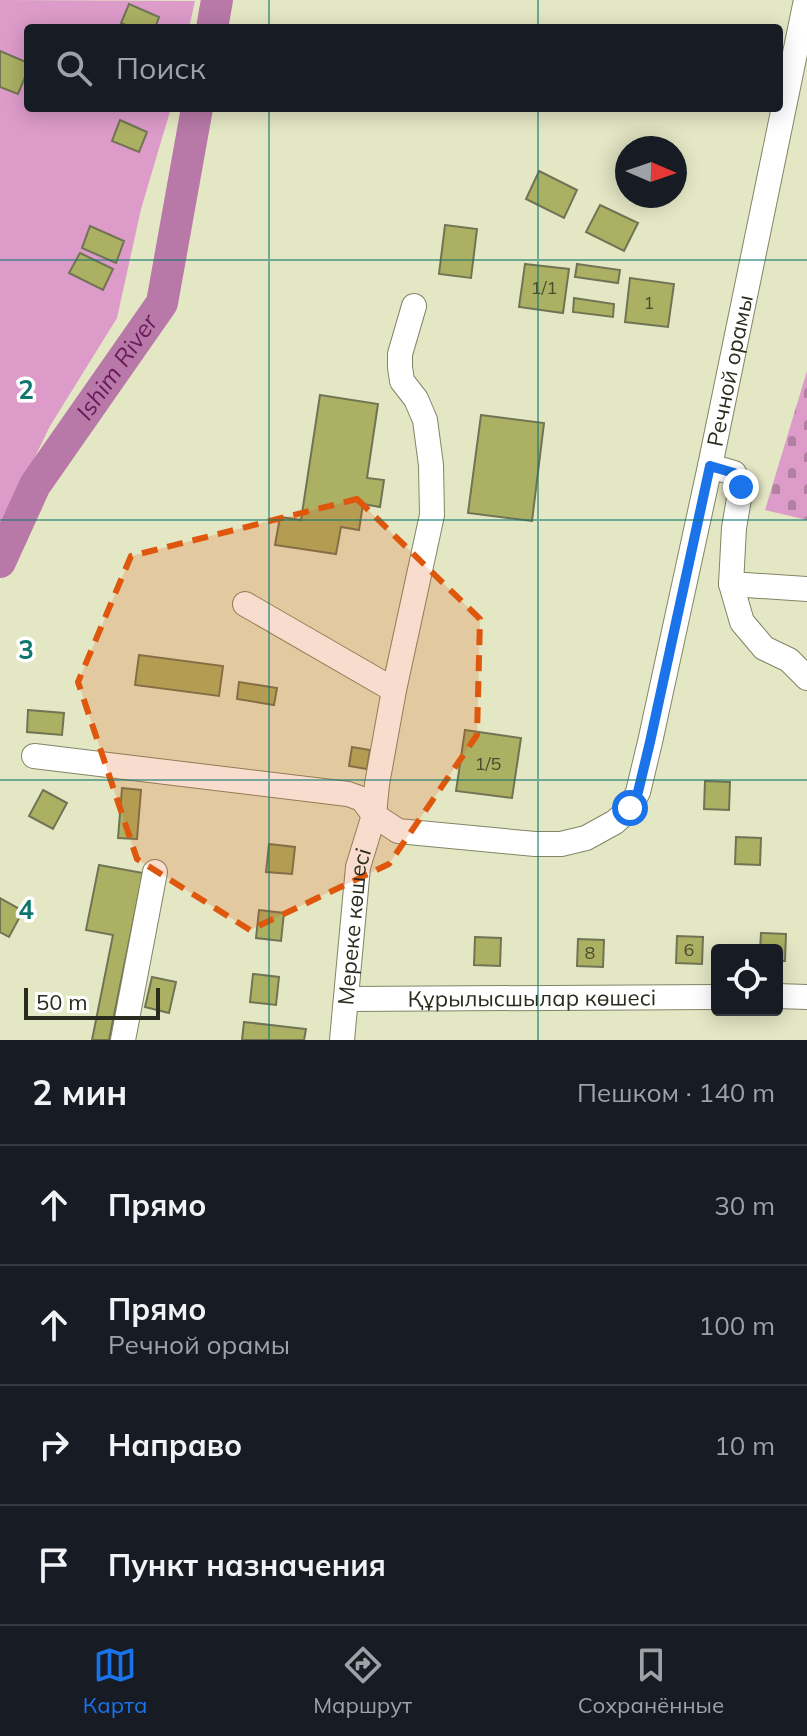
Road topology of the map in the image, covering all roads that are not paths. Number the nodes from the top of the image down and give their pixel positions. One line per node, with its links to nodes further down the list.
1 (806, 0): 3 (street, Речной орамы)
2 (783, 112): 5 (street, Речной орамы)
3 (783, 112)
4 (414, 306): 10 (street, Мереке көшесі)
5 (710, 466): 6 (street); 12 (street, Речной орамы)
6 (731, 584): 7 (street); 9 (street)
7 (807, 589)
8 (245, 604): 10 (street)
9 (807, 678)
10 (394, 690): 12 (street, Мереке көшесі)
11 (34, 756): 12 (street, Речной орамы)
12 (374, 815): 17 (street, Мереке көшесі)
13 (155, 872): 18 (street)
14 (783, 996): 16 (street)
15 (711, 997): 17 (street, Құрылысшылар көшесі)
16 (807, 997)
17 (348, 999): 19 (street, Мереке көшесі)
18 (123, 1040)
19 (342, 1040)

